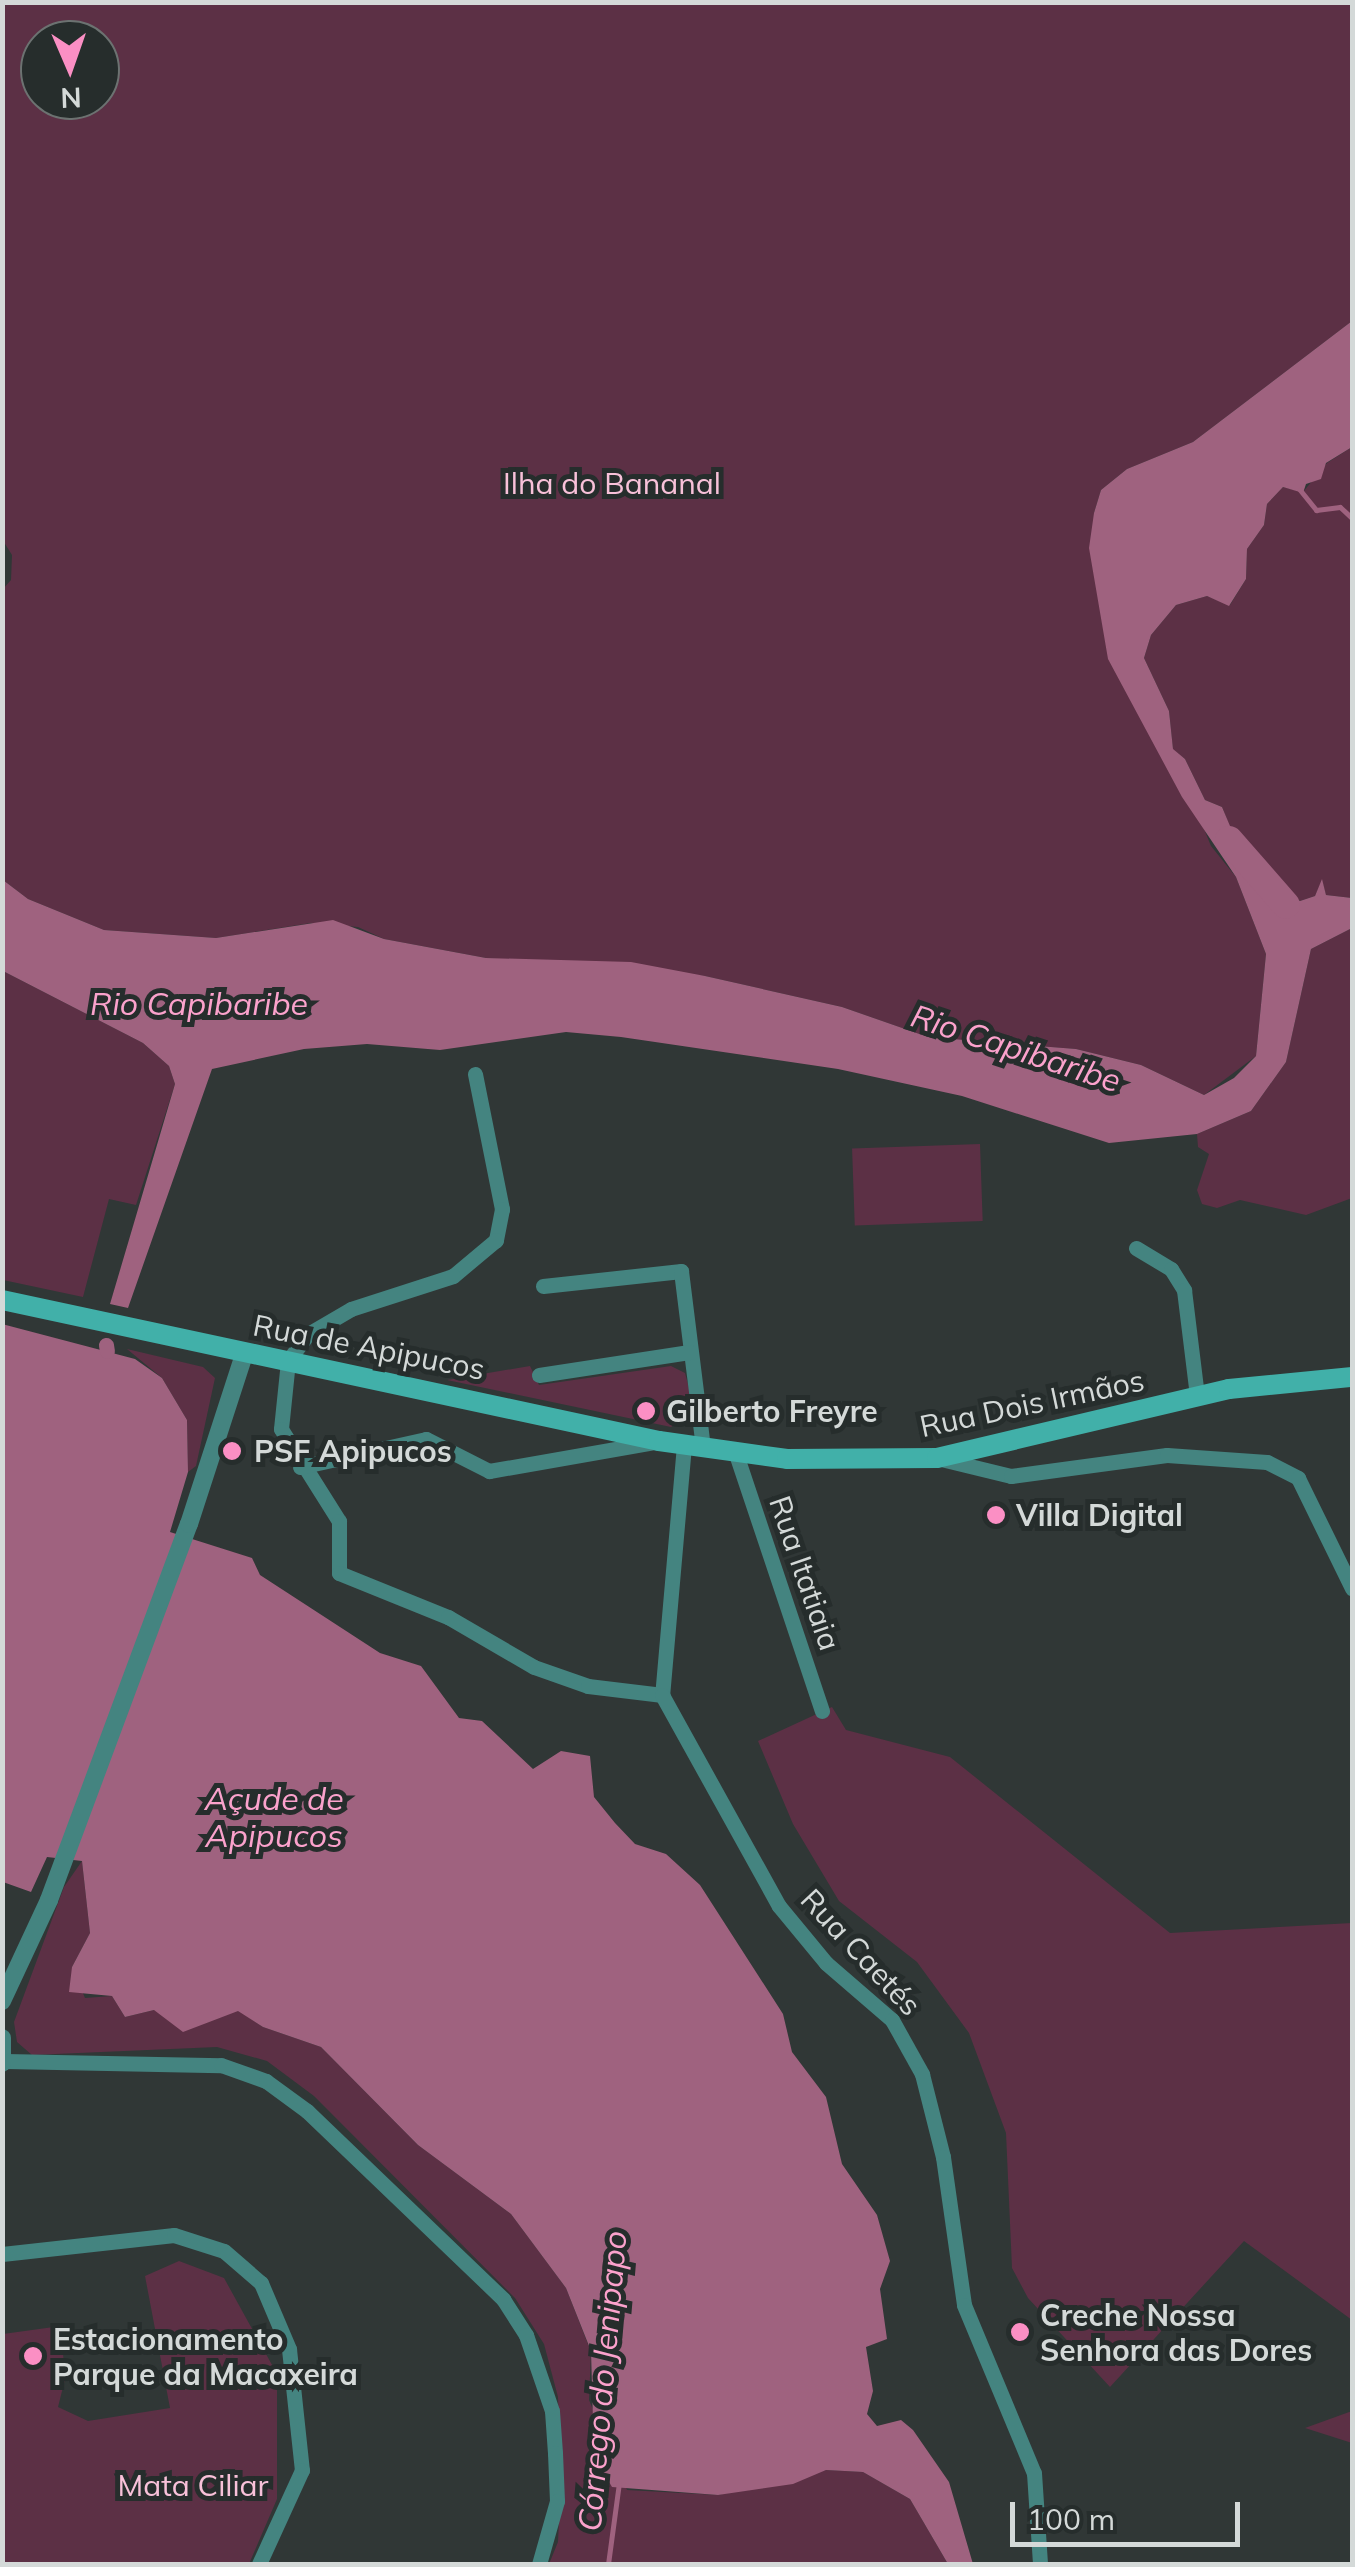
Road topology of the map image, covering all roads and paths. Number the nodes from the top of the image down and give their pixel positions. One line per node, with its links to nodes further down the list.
1 (474, 1074): 7 (street)
2 (1136, 1248): 10 (street)
3 (543, 1286): 6 (street)
4 (2, 1300): 5 (main road, Rua de Apipucos)
5 (244, 1352): 7 (main road, Rua de Apipucos); 18 (street)
6 (689, 1352): 8 (street); 12 (street)
7 (288, 1361): 11 (main road, Rua de Apipucos); 14 (street)
8 (539, 1375)
9 (1352, 1377): 10 (main road, Rua Dois Irmãos)
10 (1198, 1396): 13 (main road, Rua Dois Irmãos)
11 (659, 1441): 12 (main road, Rua de Apipucos); 14 (street)
12 (711, 1450): 13 (main road, Rua Dois Irmãos); 16 (street); 17 (street, Rua Itatiaia)
13 (937, 1458): 15 (street)
14 (300, 1467): 16 (street)
15 (1352, 1588)
16 (662, 1695): 24 (street, Rua Caetés)
17 (822, 1710)
18 (2, 2001)
19 (2, 2038): 20 (street)
20 (4, 2062): 23 (street)
21 (2, 2254): 22 (street)
22 (260, 2564)
23 (538, 2564)
24 (1040, 2564)

